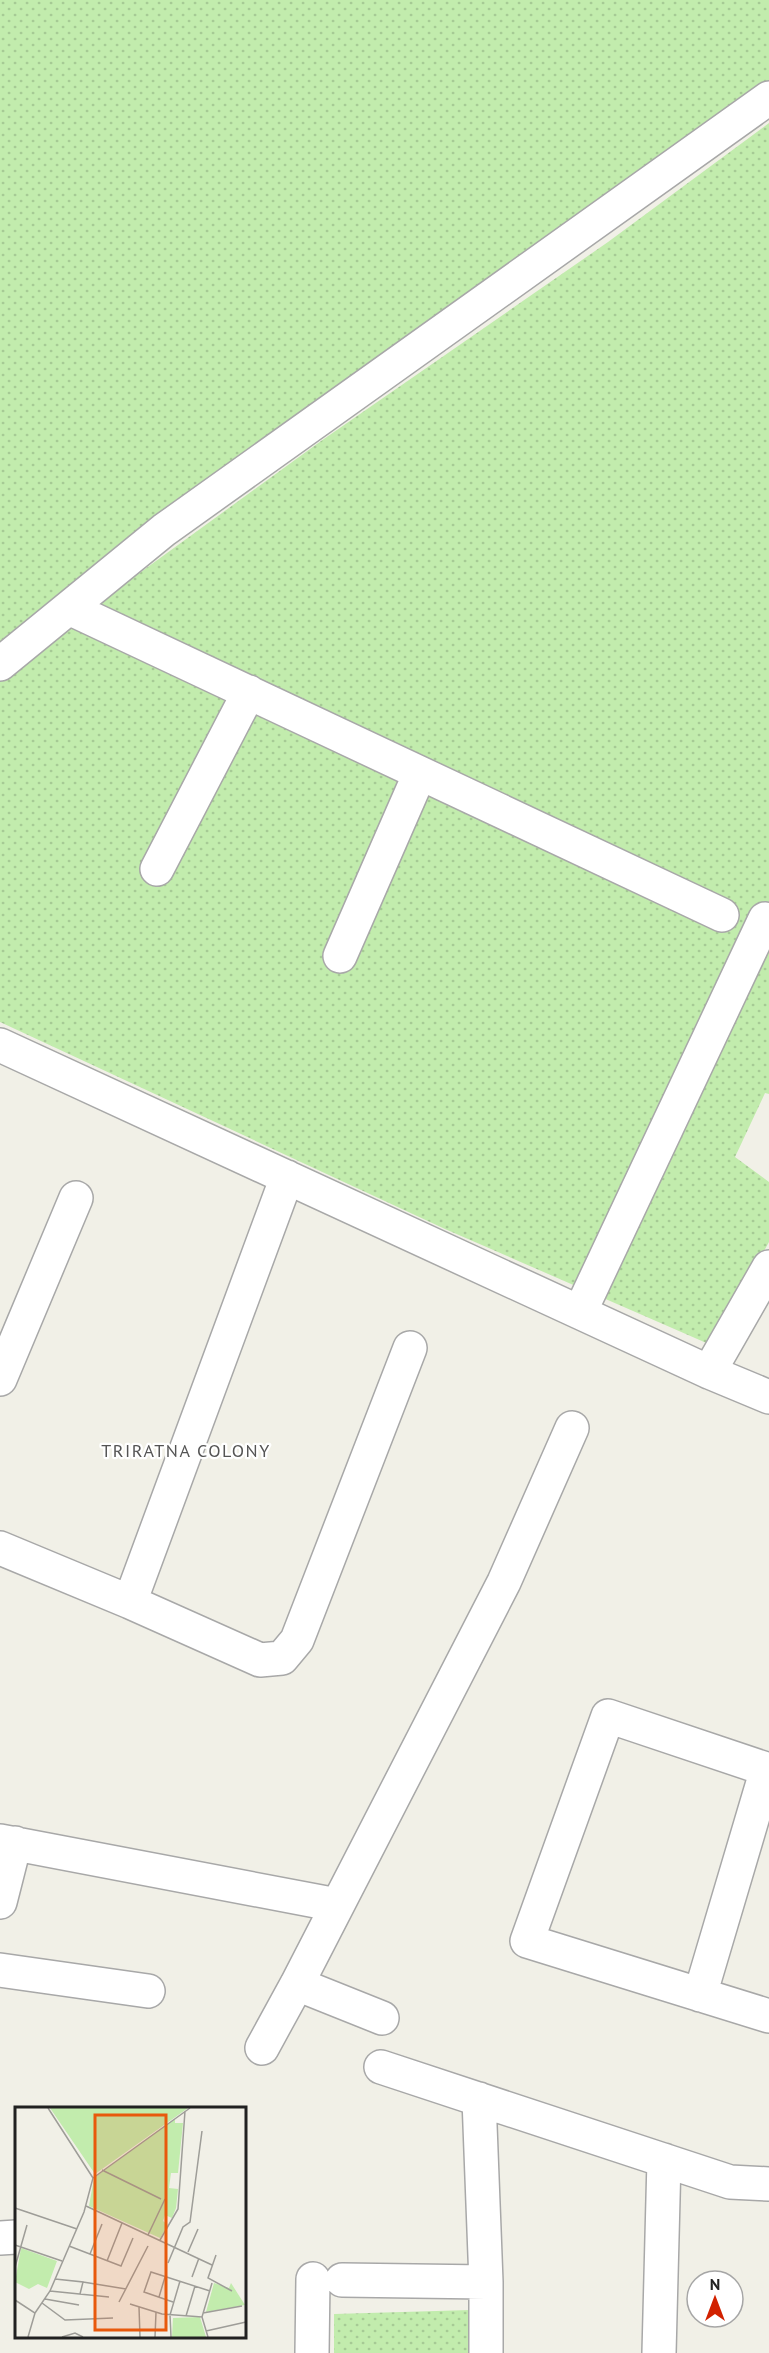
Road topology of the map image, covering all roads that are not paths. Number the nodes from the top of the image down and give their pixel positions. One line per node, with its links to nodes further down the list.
1 (769, 98): 2 (street)
2 (69, 608): 3 (street); 4 (street)
3 (0, 664)
4 (249, 692): 5 (street); 6 (street)
5 (420, 773): 7 (street); 9 (street)
6 (157, 869)
7 (722, 915)
8 (765, 919): 14 (street)
9 (340, 956)
10 (0, 1045): 11 (street)
11 (287, 1177): 14 (street); 21 (street)
12 (76, 1198): 17 (street)
13 (769, 1267): 16 (street)
14 (580, 1312): 16 (street)
15 (410, 1348): 21 (street)
16 (709, 1372): 18 (street)
17 (0, 1379)
18 (769, 1396)
19 (572, 1428): 25 (street)
20 (0, 1548): 21 (street)
21 (130, 1602)
22 (768, 1769): 29 (street); 29 (street)
23 (8, 1842): 24 (street); 25 (street)
24 (0, 1902)
25 (337, 1905): 27 (street)
26 (0, 1970): 28 (street)
27 (297, 1984): 31 (street); 32 (street)
28 (148, 1991)
29 (700, 1995): 30 (street)
30 (769, 2016)
31 (382, 2018)
32 (262, 2048)
33 (381, 2067): 34 (street)
34 (479, 2099): 35 (street); 39 (street)
35 (664, 2160): 36 (street); 42 (street)
36 (769, 2184)
37 (15, 2236): 38 (street)
38 (0, 2238)
39 (486, 2282): 40 (street); 41 (street)
40 (312, 2353)
41 (486, 2353)
42 (659, 2353)

